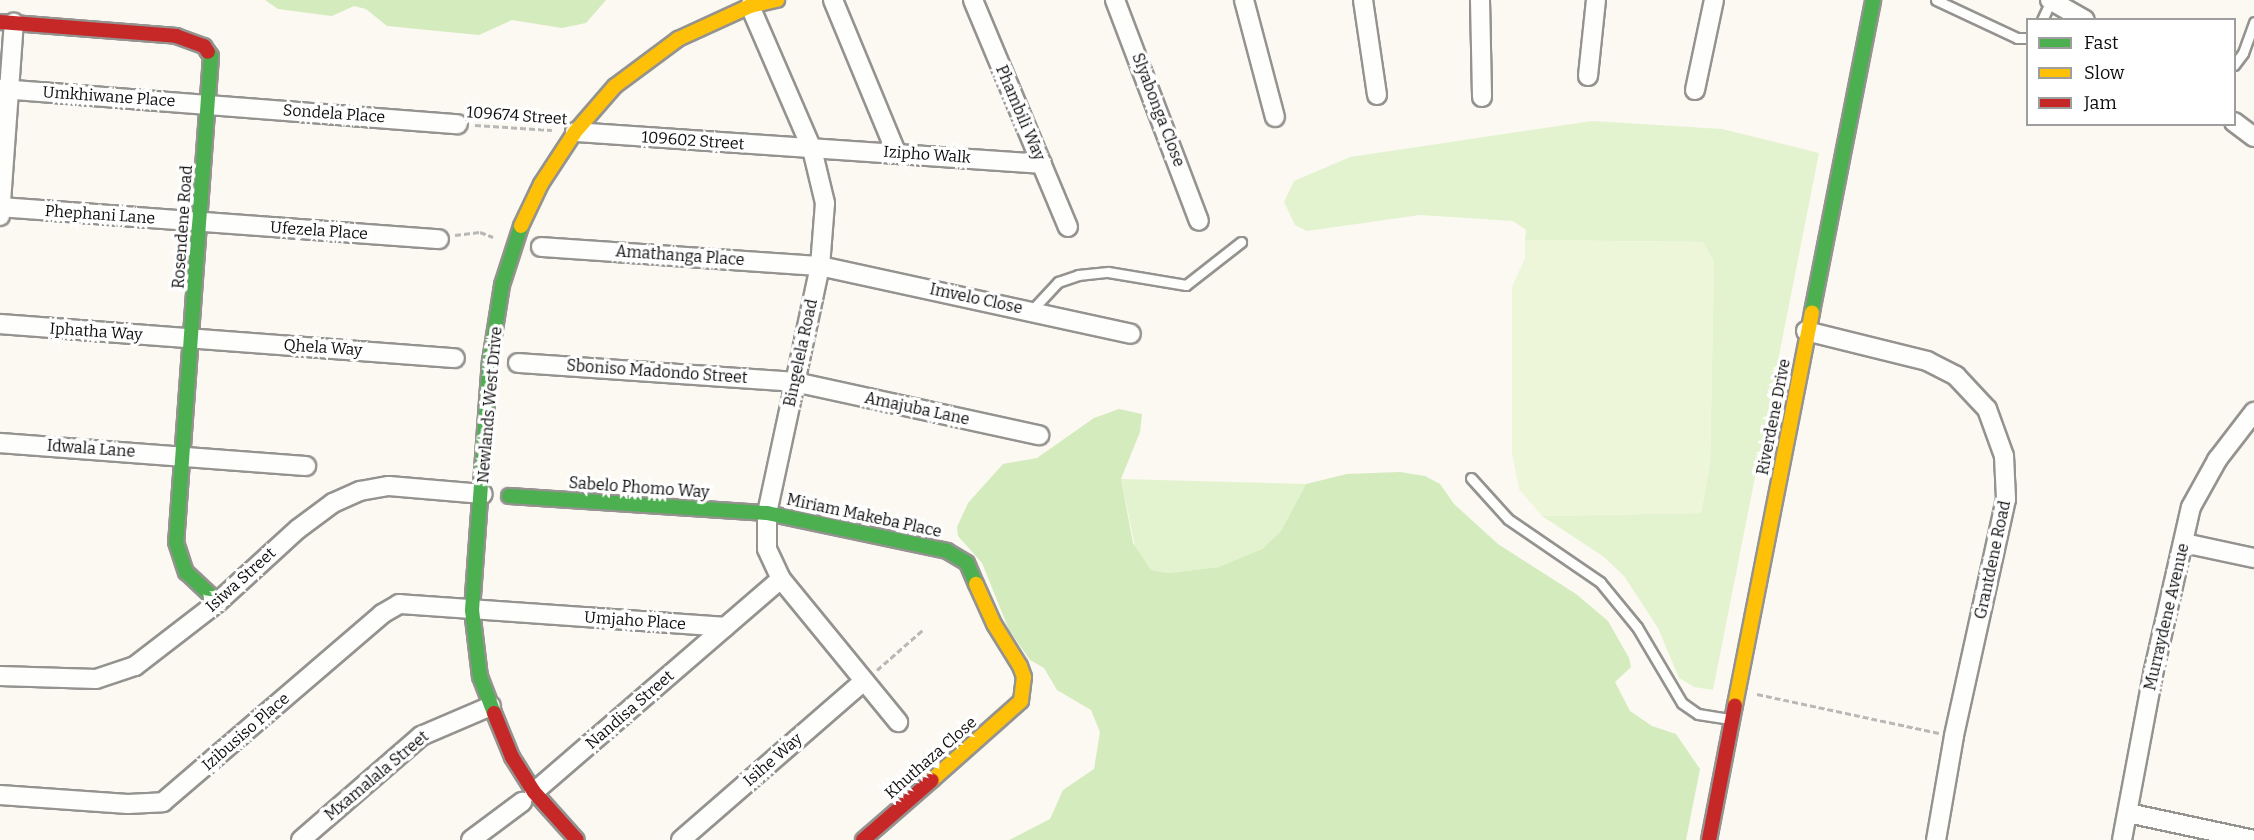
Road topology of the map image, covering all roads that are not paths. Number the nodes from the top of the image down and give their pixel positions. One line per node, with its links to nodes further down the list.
1 (777, 0): 13 (street, Newlands West Drive)
2 (833, 0): 32 (street)
3 (973, 0): 33 (street, Phambili Way)
4 (1114, 0): 36 (street, Slyabonga Close)
5 (1244, 0): 26 (street)
6 (1363, 0): 23 (street)
7 (1480, 0): 24 (street)
8 (1596, 0): 20 (street)
9 (1714, 0): 22 (street)
10 (1873, 0): 45 (street, Riverdene Drive)
11 (1936, 0): 18 (lane)
12 (2050, 0): 14 (lane); 15 (street)
13 (743, 6): 29 (street, Newlands West Drive); 31 (street, Bingelela Road)
14 (2043, 18)
15 (2082, 18)
16 (7, 22): 21 (street); 25 (street, Rosendene Road)
17 (2254, 22): 19 (lane)
18 (2026, 38)
19 (2236, 64)
20 (1588, 76)
21 (4, 89): 25 (street, Umkhiwane Place); 34 (street)
22 (1695, 90)
23 (1377, 95)
24 (1482, 97)
25 (209, 105): 28 (street, Sondela Place); 37 (street, Rosendene Road)
26 (1275, 117)
27 (2236, 123): 30 (street)
28 (458, 124)
29 (575, 132): 31 (street, 109602 Street); 57 (street, Newlands West Drive)
30 (2254, 137)
31 (812, 149): 32 (street, Izipho Walk); 42 (street, Bingelela Road)
32 (896, 152): 33 (street, Izipho Walk)
33 (1042, 164): 38 (street, Phambili Way)
34 (0, 207): 35 (street); 37 (street, Phephani Lane)
35 (0, 216)
36 (1199, 221)
37 (200, 222): 39 (street, Ufezela Place); 47 (street, Rosendene Road)
38 (1068, 227)
39 (439, 239)
40 (1241, 242): 43 (lane)
41 (541, 247): 42 (street, Amathanga Place)
42 (820, 266): 43 (street, Imvelo Close); 50 (street, Bingelela Road)
43 (1031, 311): 46 (street, Imvelo Close)
44 (0, 324): 47 (street, Iphatha Way)
45 (1806, 331): 70 (street, Riverdene Drive); 81 (street, Grantdene Road)
46 (1131, 334)
47 (192, 339): 48 (street, Qhela Way); 54 (street, Rosendene Road)
48 (455, 358)
49 (518, 363): 50 (street, Sboniso Madondo Street)
50 (795, 382): 52 (street, Amajuba Lane); 59 (street, Bingelela Road)
51 (2254, 412): 60 (street, Murraydene Avenue)
52 (1039, 435)
53 (0, 443): 54 (street, Idwala Lane)
54 (183, 456): 55 (street, Idwala Lane); 63 (street, Rosendene Road)
55 (306, 466)
56 (1471, 478): 70 (lane)
57 (483, 494): 63 (street, Isiwa Street); 64 (street, Newlands West Drive)
58 (509, 496): 59 (street, Sabelo Phomo Way)
59 (767, 513): 62 (street, Bingelela Road); 68 (street, Miriam Makeba Place)
60 (2184, 543): 61 (street); 74 (street, Murraydene Avenue)
61 (2254, 558)
62 (781, 579): 65 (street); 67 (street, Bingelela Road)
63 (218, 602): 66 (street, Isiwa Street)
64 (472, 610): 65 (street, Umjaho Place); 69 (street, Newlands West Drive); 72 (street, Izibusiso Place)
65 (725, 627): 73 (street, Nandisa Street)
66 (0, 676)
67 (864, 681): 71 (street, Bingelela Road); 78 (street, Isihe Way)
68 (1022, 701): 79 (street, Khuthaza Close)
69 (491, 706): 73 (street, Newlands West Drive); 75 (street, Mxamalala Street)
70 (1733, 719): 80 (street, Riverdene Drive)
71 (898, 722)
72 (0, 795)
73 (528, 797): 76 (street, Nandisa Street); 77 (street, Newlands West Drive)
74 (2128, 813): 82 (street, Murraydene Avenue); 83 (street)
75 (301, 840)
76 (471, 840)
77 (577, 840)
78 (681, 840)
79 (863, 840)
80 (1709, 840)
81 (1936, 840)
82 (2122, 840)
83 (2254, 840)

